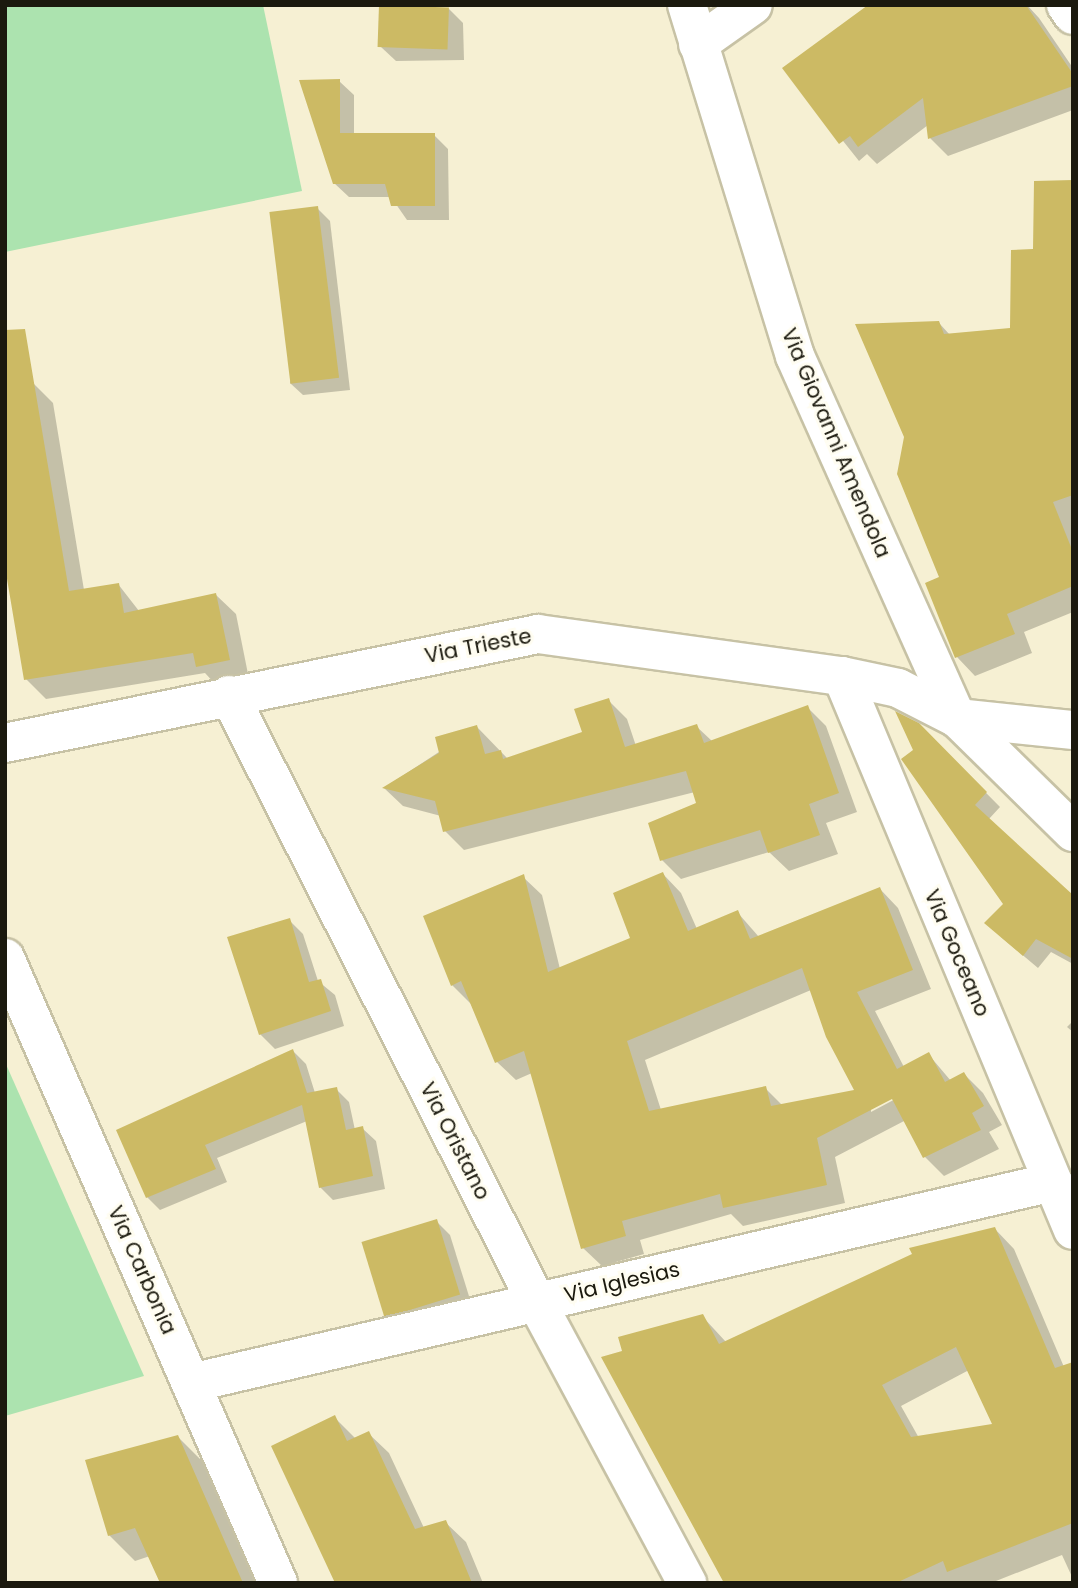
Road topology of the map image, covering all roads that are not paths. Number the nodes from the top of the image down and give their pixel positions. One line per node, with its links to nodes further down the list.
1 (687, 5): 5 (street, Via Giovanni Amendola)
2 (753, 5): 5 (street)
3 (1066, 5): 4 (street)
4 (1073, 15)
5 (698, 44): 8 (street, Via Giovanni Amendola)
6 (842, 676): 7 (street, Via Trieste); 8 (street, Via Trieste); 13 (street, Via Goceano)
7 (229, 695): 10 (street, Via Trieste); 15 (street, Via Oristano)
8 (957, 718): 9 (street, Via Trieste); 11 (street, Via Giovanni Amendola)
9 (1073, 730)
10 (5, 743)
11 (1073, 832)
12 (5, 958): 16 (street, Via Carbonia)
13 (1053, 1182): 14 (street, Via Goceano); 15 (street, Via Iglesias)
14 (1073, 1230)
15 (537, 1303): 16 (street, Via Iglesias); 18 (street, Via Oristano)
16 (191, 1383): 17 (street, Via Carbonia)
17 (278, 1583)
18 (687, 1583)

